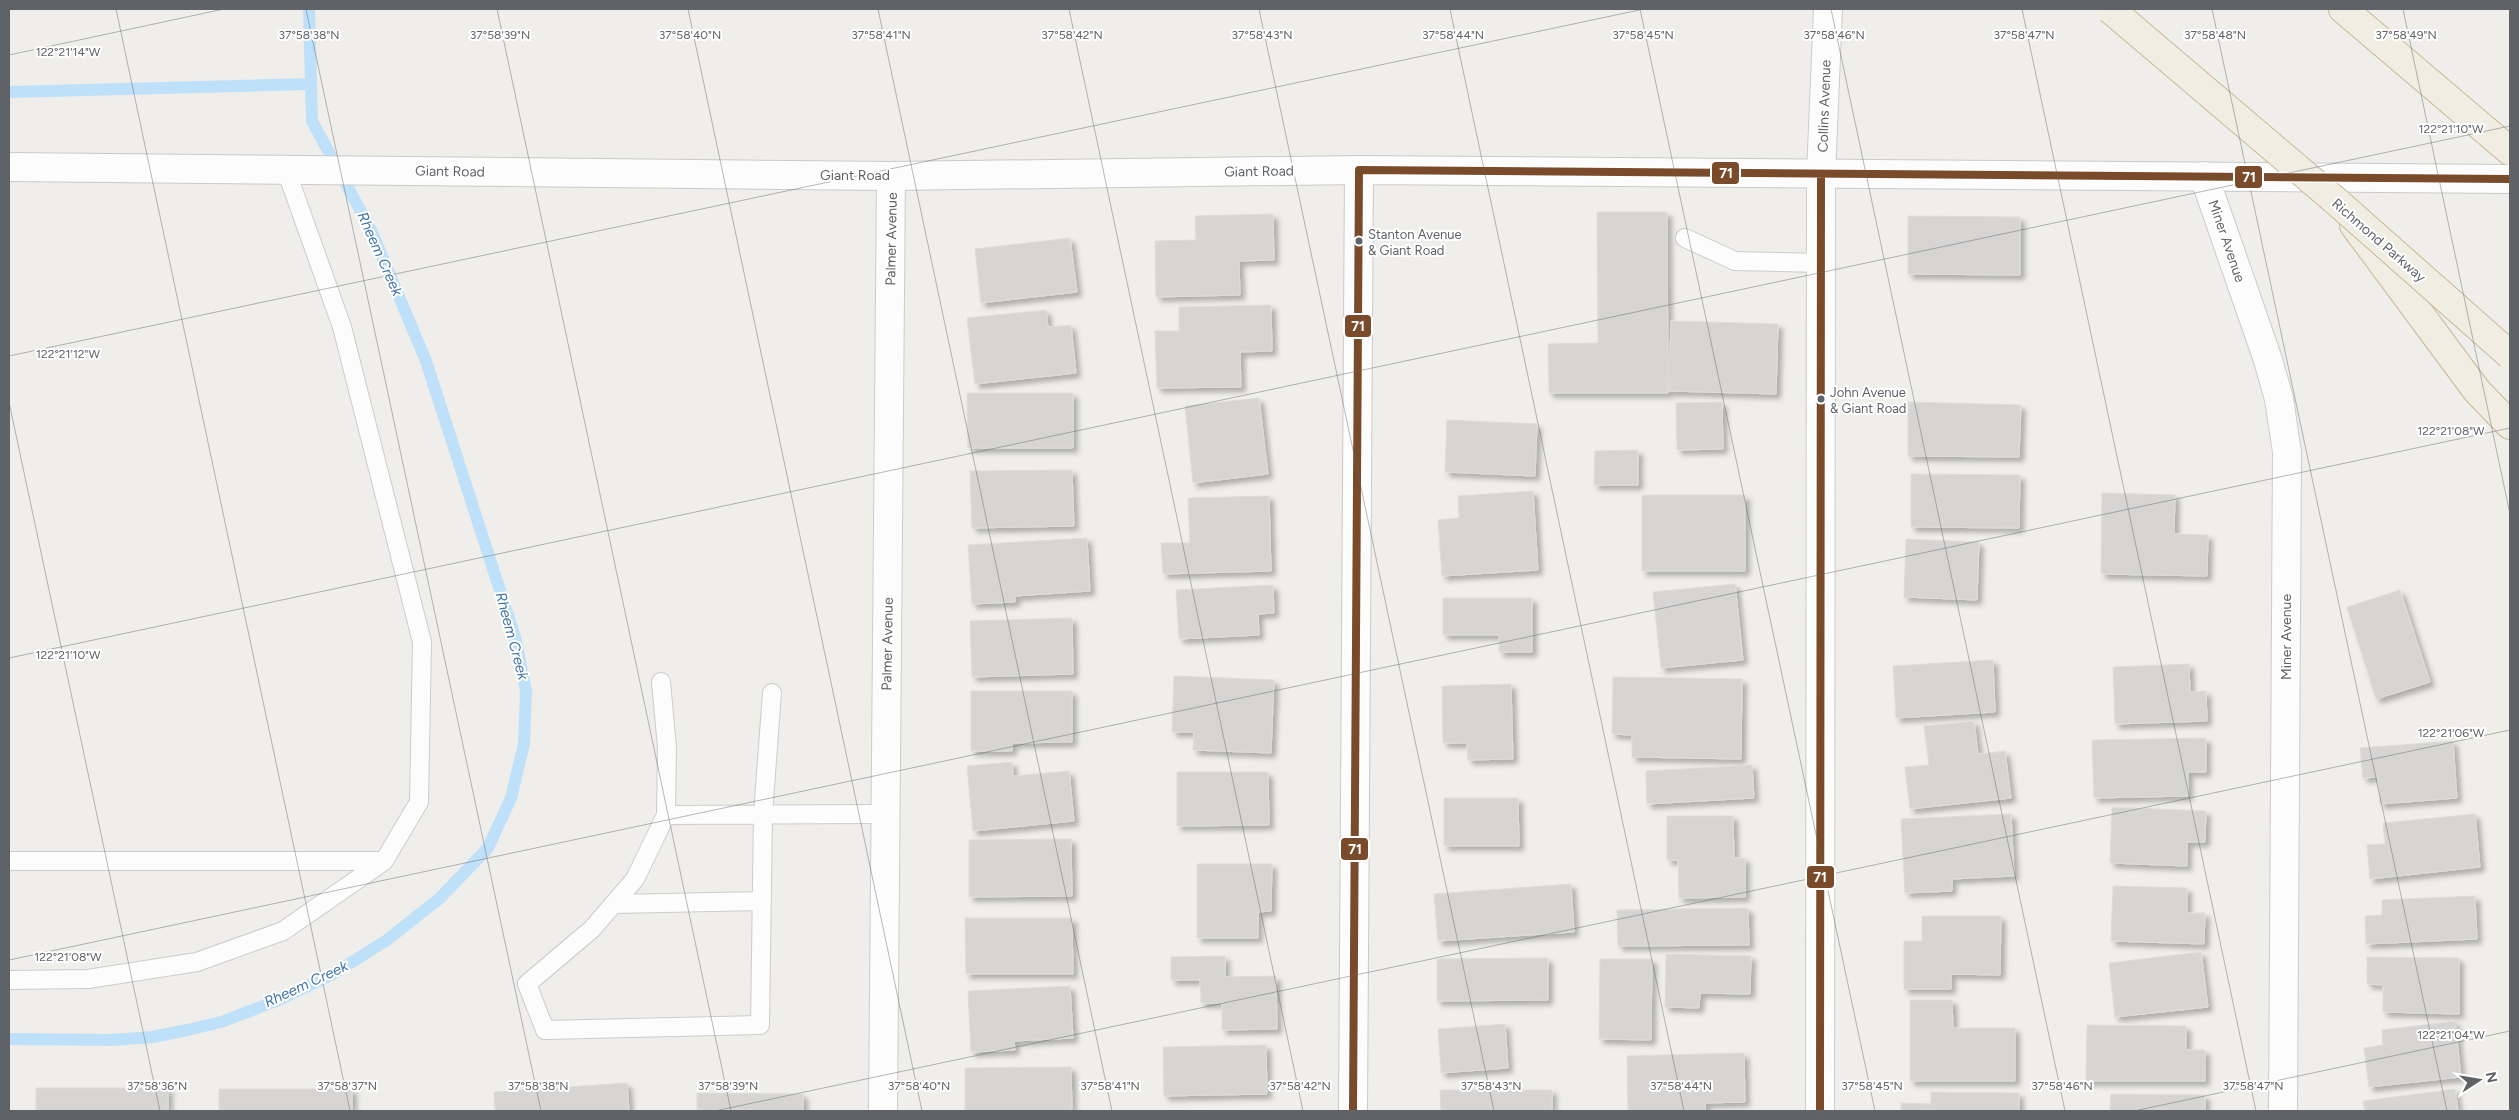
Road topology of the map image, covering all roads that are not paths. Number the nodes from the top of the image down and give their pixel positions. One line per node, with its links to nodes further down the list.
1 (1828, 9): 8 (street, Collins Avenue)
2 (2110, 9): 12 (highway, Richmond Parkway, bridge)
3 (2343, 9): 4 (highway)
4 (2510, 151)
5 (9, 167): 6 (street, Giant Road)
6 (297, 170): 9 (street, Giant Road); 22 (lane)
7 (1359, 170): 8 (street, Giant Road); 9 (street, Giant Road); 28 (street)
8 (1821, 174): 10 (street, Giant Road); 14 (street, Collins Avenue)
9 (891, 176): 20 (street, Palmer Avenue)
10 (2204, 176): 11 (street, Giant Road); 30 (street, Miner Avenue)
11 (2510, 179)
12 (2337, 202): 15 (highway, Richmond Parkway, bridge); 16 (highway, bridge)
13 (1685, 238): 14 (lane)
14 (1821, 263): 29 (street, Collins Avenue)
15 (2510, 355)
16 (2510, 425)
17 (661, 682): 21 (lane)
18 (772, 693): 19 (lane)
19 (763, 814): 20 (lane); 21 (lane); 24 (lane)
20 (886, 814): 27 (street, Palmer Avenue)
21 (666, 815): 25 (lane)
22 (384, 861): 23 (lane); 26 (lane)
23 (9, 862)
24 (762, 901): 25 (lane); 25 (lane)
25 (614, 904)
26 (9, 980)
27 (883, 1111)
28 (1353, 1111)
29 (1820, 1111)
30 (2283, 1111)

